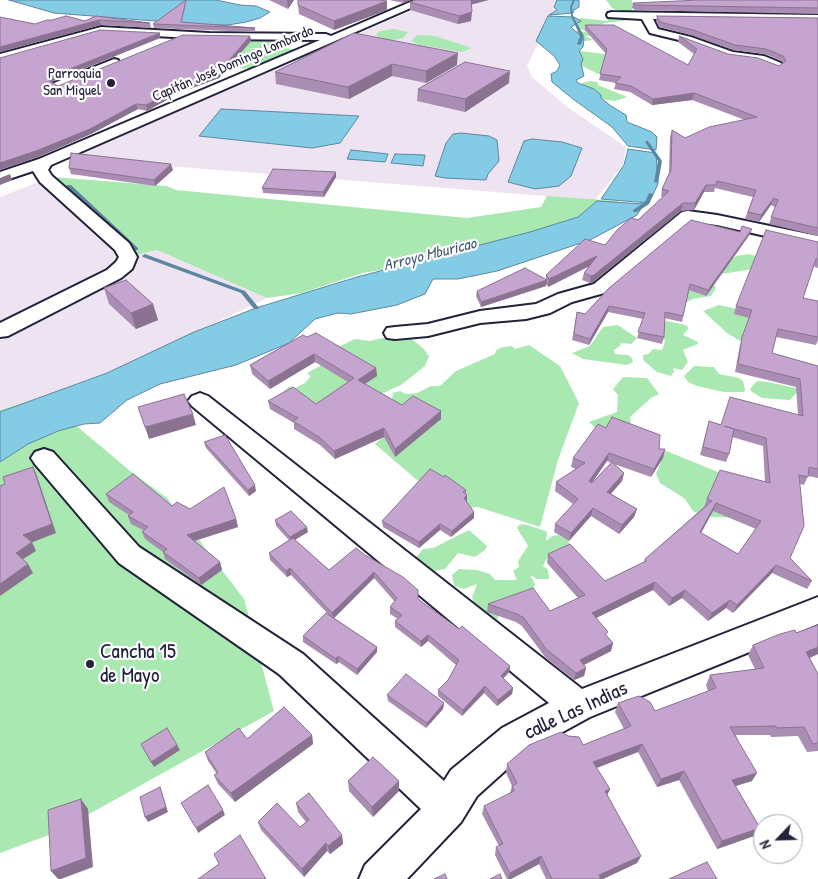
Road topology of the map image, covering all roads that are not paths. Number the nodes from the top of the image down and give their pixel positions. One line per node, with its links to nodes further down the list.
1 (424, 0): 3 (street, Capitán José Domingo Lombardo)
2 (388, 5): 3 (street)
3 (405, 8): 8 (street, Capitán José Domingo Lombardo)
4 (612, 15): 5 (street)
5 (644, 15): 6 (street); 12 (street)
6 (818, 18)
7 (184, 35): 8 (street); 9 (street); 10 (street)
8 (338, 37): 14 (street, Capitán José Domingo Lombardo)
9 (157, 46)
10 (0, 58)
11 (122, 60): 13 (street)
12 (777, 66)
13 (59, 86)
14 (50, 160): 15 (street, Capitán José Domingo Lombardo); 17 (street)
15 (0, 177)
16 (818, 242): 18 (street)
17 (0, 331)
18 (395, 333)
19 (200, 401): 22 (street)
20 (44, 458): 23 (street)
21 (818, 610): 22 (street, calle Las Indias)
22 (578, 706): 23 (street, calle Las Indias)
23 (448, 810): 24 (street, calle Las Indias)
24 (379, 879)

